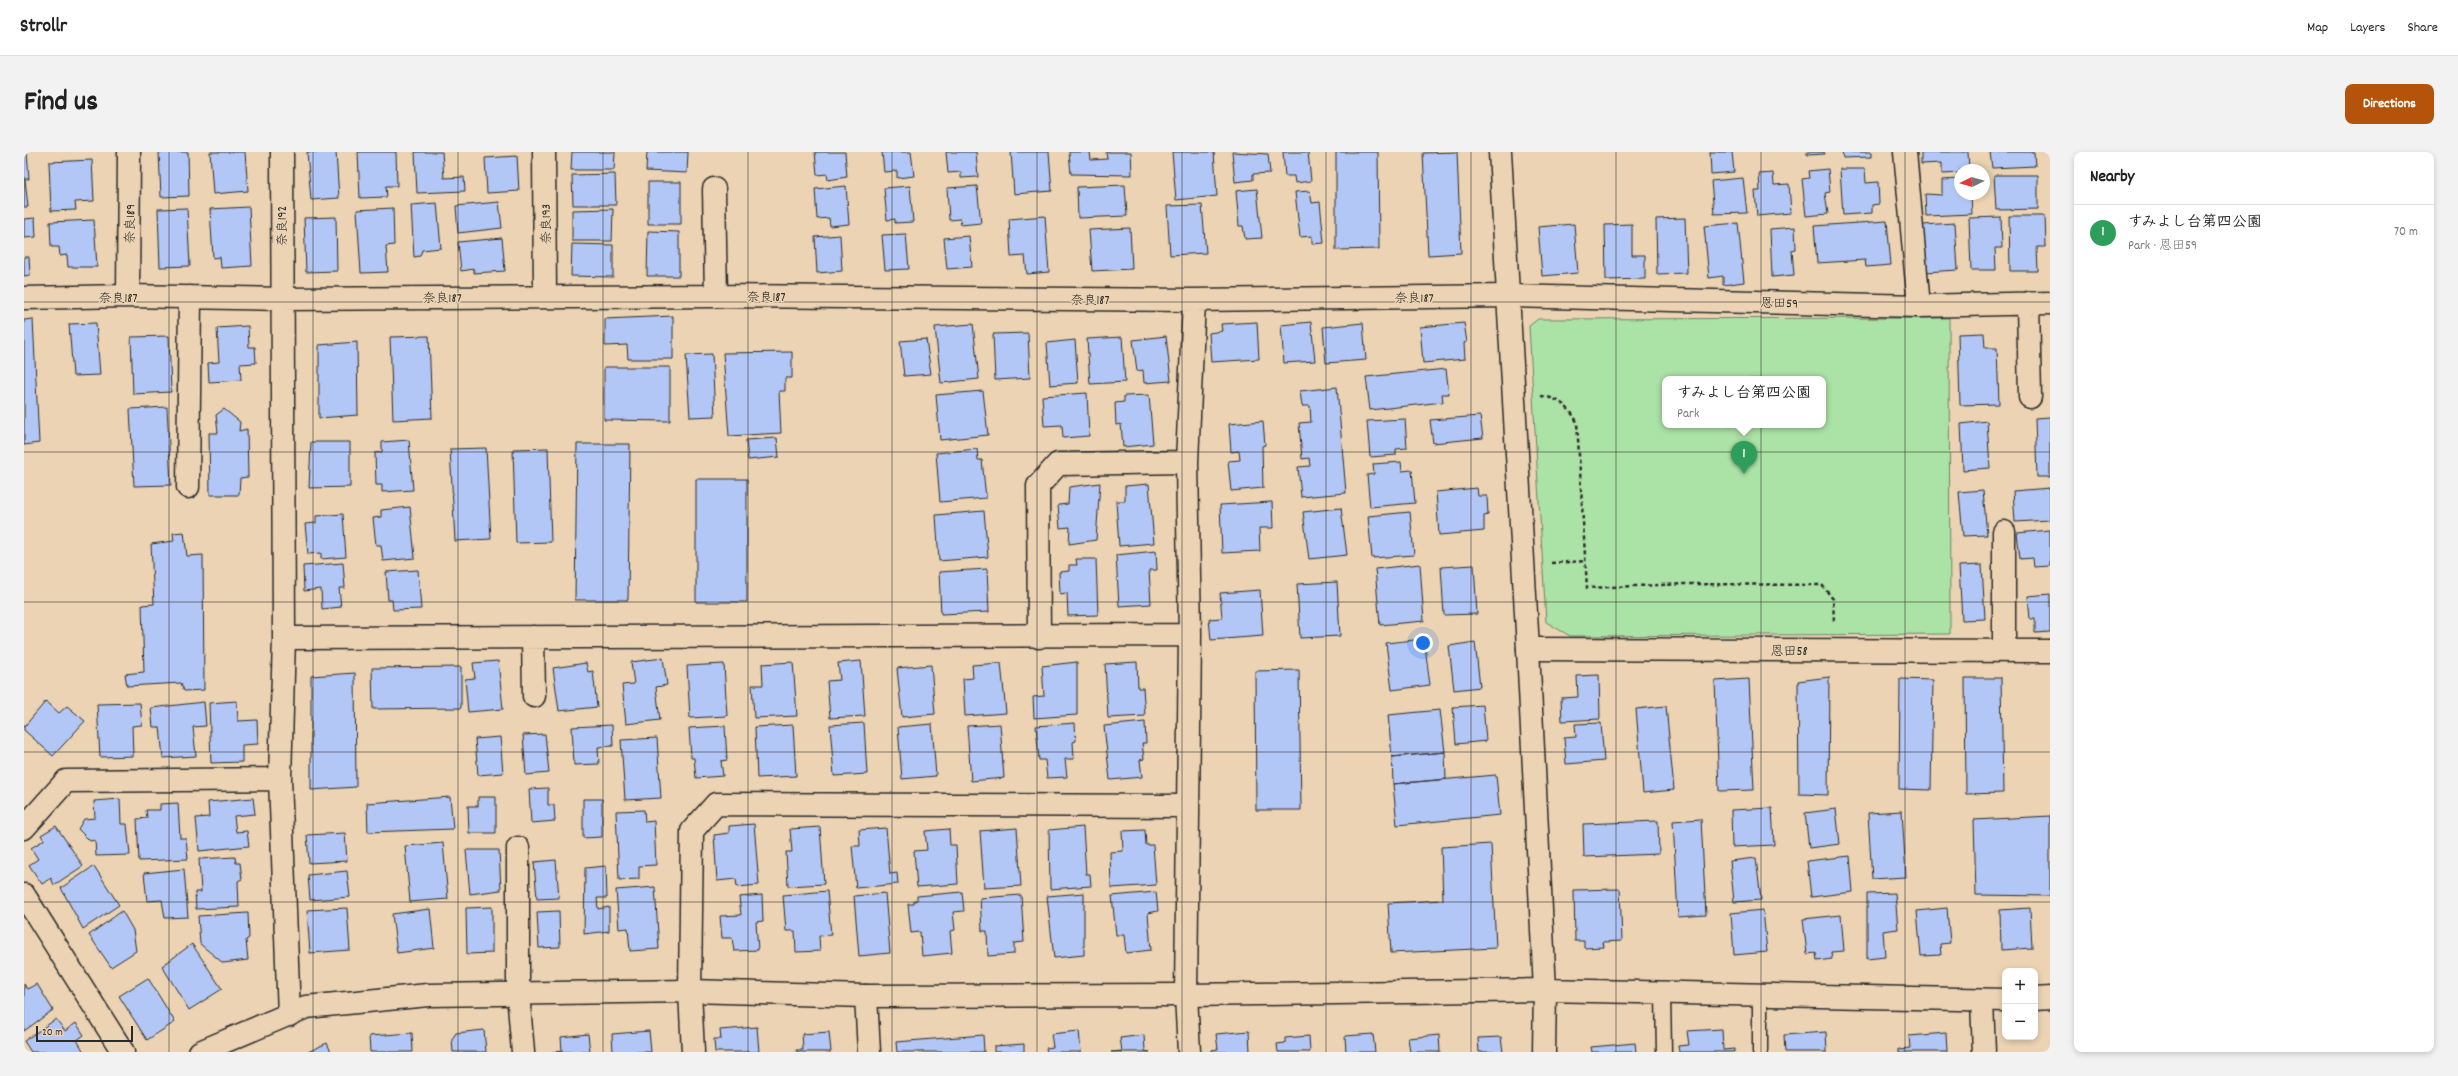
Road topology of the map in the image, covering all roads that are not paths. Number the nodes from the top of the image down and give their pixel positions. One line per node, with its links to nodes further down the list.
1 (129, 152): 7 (street, 奈良189)
2 (282, 152): 13 (street, 奈良192)
3 (544, 152): 8 (street, 奈良193)
4 (1500, 152): 10 (street)
5 (1905, 152): 17 (street)
6 (714, 189): 9 (street)
7 (128, 296): 11 (street, 奈良187); 12 (street, 奈良187)
8 (545, 296): 9 (street, 奈良187); 13 (street, 奈良187)
9 (716, 296): 14 (street, 奈良187)
10 (1509, 296): 14 (street, 奈良187); 17 (street, 恩田59); 26 (street)
11 (190, 297): 13 (street, 奈良187); 20 (street)
12 (24, 298)
13 (281, 299): 25 (street, 奈良192)
14 (1194, 300): 19 (street)
15 (2050, 303): 16 (street, 恩田59)
16 (2028, 304): 17 (street, 恩田59); 18 (street)
17 (1919, 306)
18 (2030, 397)
19 (1187, 462): 22 (street); 23 (street)
20 (188, 487)
21 (2004, 532): 27 (street)
22 (1190, 635): 23 (street); 31 (street)
23 (1039, 636): 24 (street)
24 (533, 637): 25 (street); 29 (street)
25 (284, 638): 30 (street, 奈良192)
26 (1528, 649): 27 (street, 恩田58); 35 (street)
27 (2004, 650): 28 (street, 恩田58)
28 (2050, 650)
29 (534, 696)
30 (280, 779): 32 (street); 46 (street, 奈良192)
31 (1187, 806): 36 (street); 39 (street)
32 (24, 828)
33 (518, 848): 38 (street)
34 (24, 895): 47 (street)
35 (1544, 990): 37 (street); 39 (street); 53 (street)
36 (690, 991): 38 (street); 41 (street); 50 (street)
37 (1663, 993): 40 (street); 54 (lane)
38 (518, 994): 46 (street); 49 (street)
39 (1186, 995): 41 (street); 52 (street)
40 (1760, 995): 45 (street); 55 (lane)
41 (866, 996): 51 (street)
42 (2050, 998): 43 (street)
43 (2038, 999)
44 (2002, 1000): 45 (street)
45 (1982, 1001): 56 (street)
46 (289, 1015): 48 (street)
47 (123, 1052)
48 (200, 1052)
49 (523, 1052)
50 (694, 1052)
51 (869, 1052)
52 (1190, 1052)
53 (1544, 1052)
54 (1664, 1052)
55 (1760, 1052)
56 (1984, 1052)

